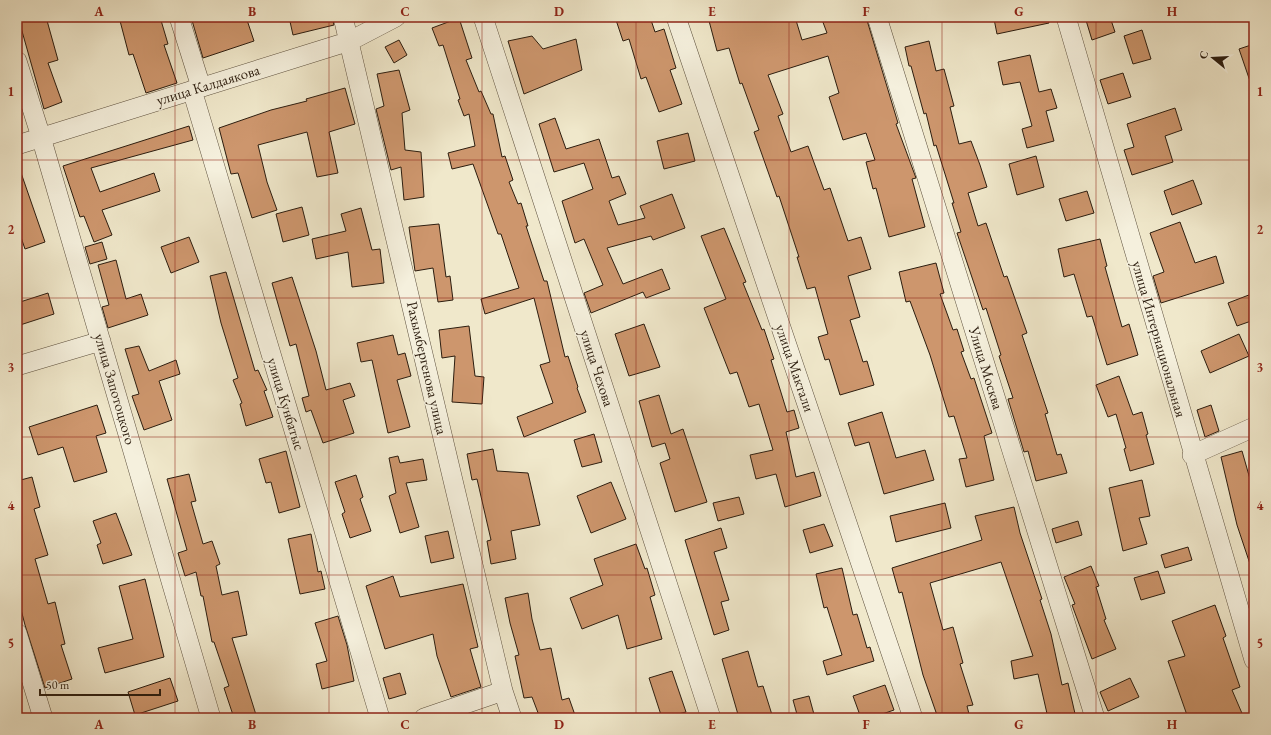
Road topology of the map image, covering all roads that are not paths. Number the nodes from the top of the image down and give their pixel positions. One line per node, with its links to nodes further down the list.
1 (179, 17): 10 (street, улица Кунбатыс)
2 (344, 17): 8 (street, Рахымбергенова улица)
3 (396, 17): 8 (street, улица Калдаякова)
4 (483, 17): 25 (street, улица Чехова)
5 (676, 17): 26 (street, улица Мактали)
6 (877, 17): 27 (street, Улица Москва)
7 (1066, 17): 16 (street, улица Интернациональная)
8 (350, 41): 10 (street, улица Калдаякова); 19 (street, Рахымбергенова улица)
9 (17, 61): 11 (street, улица Запотоцкого)
10 (196, 89): 11 (street, улица Калдаякова); 22 (street, улица Кунбатыс)
11 (41, 137): 12 (street, улица Калдаякова); 13 (street, улица Запотоцкого)
12 (17, 145)
13 (101, 341): 14 (street); 21 (street, улица Запотоцкого)
14 (17, 366)
15 (1254, 427): 16 (street)
16 (1192, 454): 18 (street, улица Интернациональная)
17 (17, 633): 20 (street)
18 (1254, 660)
19 (503, 690): 23 (street); 24 (street, Рахымбергенова улица)
20 (42, 718)
21 (211, 718)
22 (380, 718)
23 (424, 718)
24 (512, 718)
25 (711, 718)
26 (913, 718)
27 (1095, 718)

